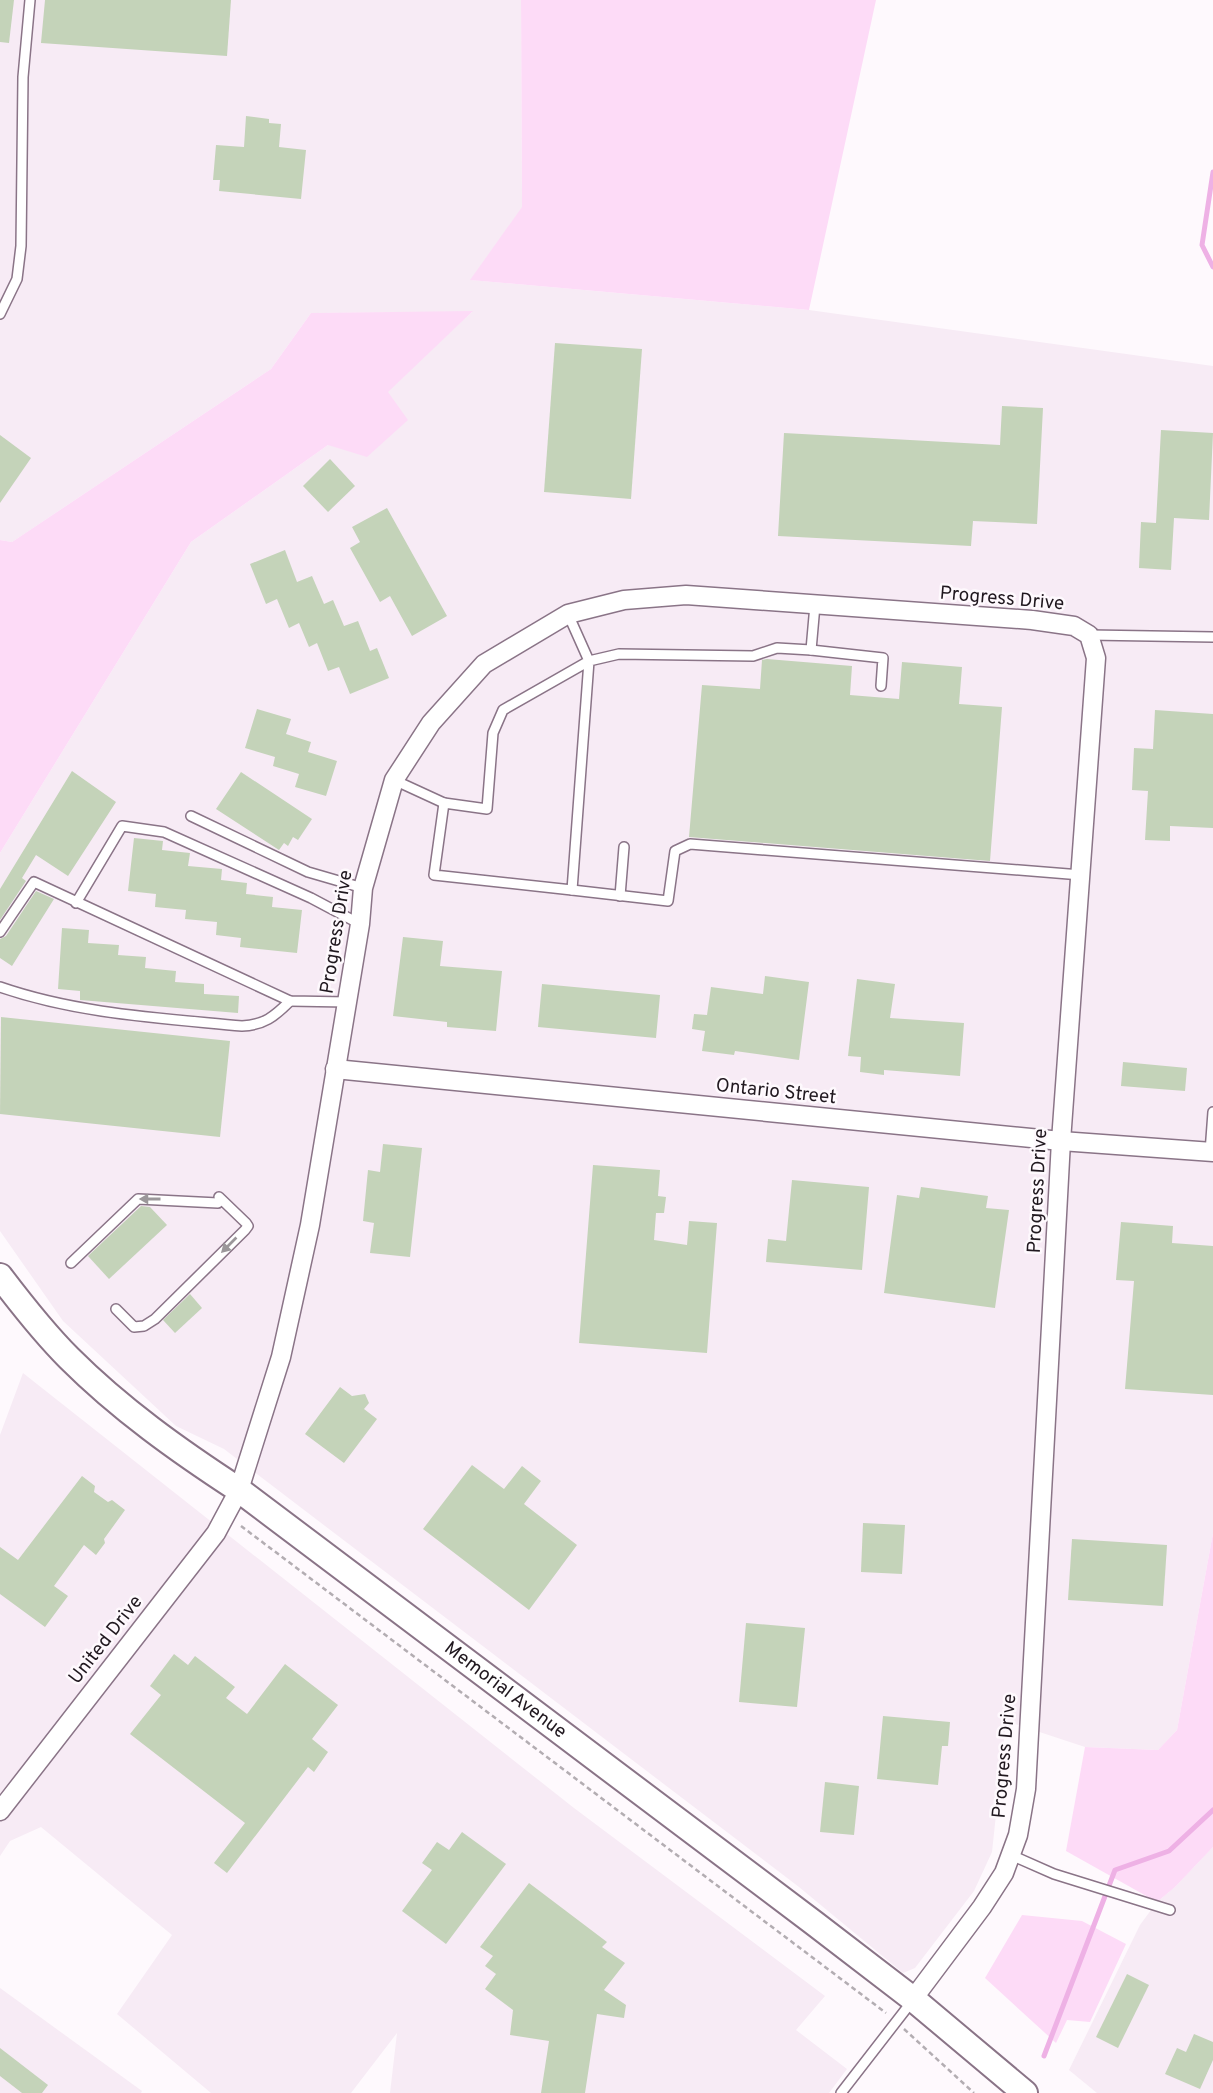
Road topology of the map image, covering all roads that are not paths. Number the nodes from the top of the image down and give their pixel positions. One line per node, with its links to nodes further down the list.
1 (30, 0): 2 (lane)
2 (0, 314)
3 (816, 604): 4 (street, Progress Drive); 5 (street, Progress Drive); 7 (lane)
4 (568, 614): 8 (lane); 10 (street, Progress Drive)
5 (1089, 635): 6 (lane); 14 (street, Progress Drive)
6 (1213, 637)
7 (811, 650): 8 (lane); 9 (lane)
8 (589, 661): 11 (lane); 16 (lane)
9 (881, 686)
10 (394, 780): 11 (lane); 15 (street, Progress Drive)
11 (444, 803): 16 (lane)
12 (191, 816): 15 (lane)
13 (624, 847): 17 (lane)
14 (1081, 875): 17 (lane); 26 (street, Progress Drive)
15 (363, 888): 19 (street, Progress Drive)
16 (572, 890): 17 (lane)
17 (620, 896)
18 (76, 902): 19 (lane); 20 (lane); 22 (lane)
19 (360, 924): 23 (street, Progress Drive)
20 (0, 932)
21 (0, 987): 22 (lane)
22 (290, 1002): 23 (lane)
23 (347, 1002): 24 (street, Progress Drive)
24 (335, 1069): 26 (street, Ontario Street); 31 (street, Progress Drive)
25 (1213, 1112): 27 (lane)
26 (1062, 1141): 27 (street, Ontario Street); 33 (street, Progress Drive)
27 (1212, 1152)
28 (71, 1263): 30 (lane)
29 (0, 1276): 31 (main road, Memorial Avenue)
30 (116, 1310)
31 (239, 1490): 32 (street, United Drive); 35 (main road, Memorial Avenue)
32 (0, 1811)
33 (1011, 1855): 34 (lane); 35 (street, Progress Drive)
34 (1170, 1910)
35 (913, 1999): 36 (lane); 37 (main road, Memorial Avenue)
36 (841, 2093)
37 (1025, 2093)

